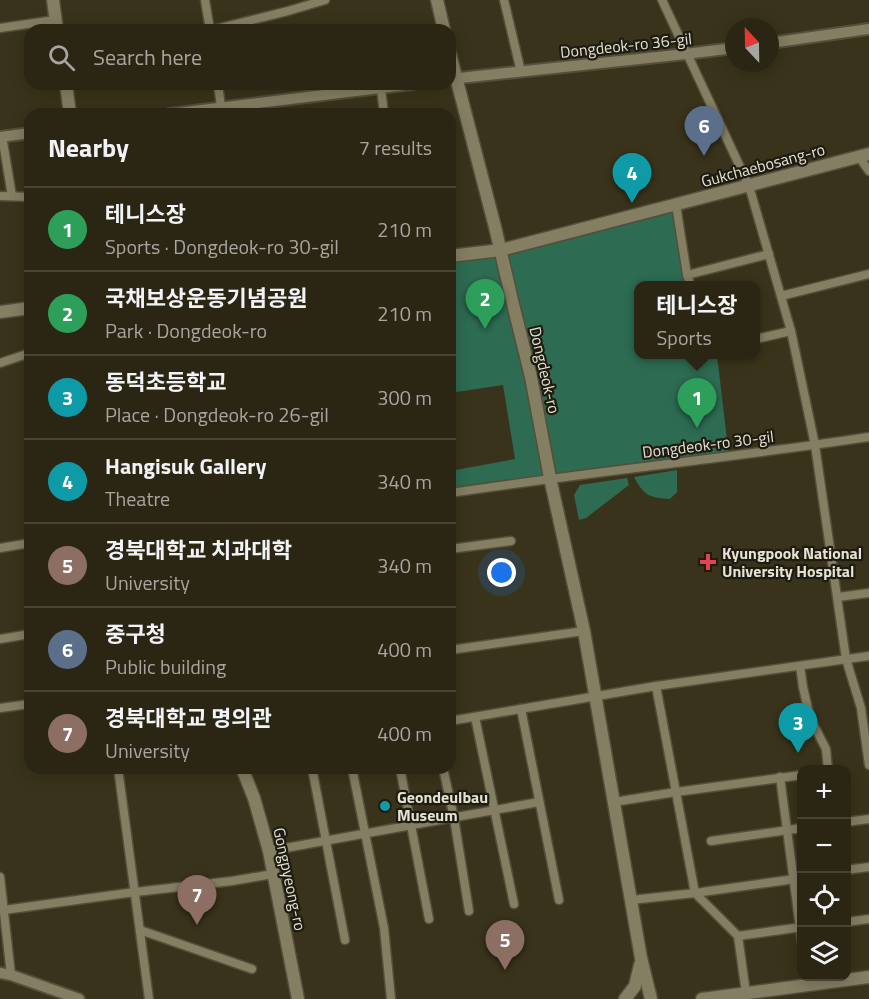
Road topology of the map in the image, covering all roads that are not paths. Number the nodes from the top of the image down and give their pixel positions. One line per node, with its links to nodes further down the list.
1 (53, 0): 9 (main road)
2 (205, 0): 10 (street)
3 (287, 0): 8 (street)
4 (325, 0): 8 (street)
5 (437, 0): 12 (main road)
6 (504, 0): 19 (street)
7 (662, 0): 18 (street)
8 (288, 11): 11 (street)
9 (56, 24)
10 (210, 24)
11 (235, 24)
12 (443, 24)
13 (24, 27): 14 (street)
14 (0, 28)
15 (869, 29): 16 (street)
16 (779, 42)
17 (725, 49): 18 (street, Dongdeok-ro 36-gil)
18 (686, 54): 19 (street, Dongdeok-ro 36-gil); 34 (street)
19 (521, 72): 20 (street, Dongdeok-ro 36-gil)
20 (456, 78)
21 (456, 89): 39 (main road, Dongdeok-ro)
22 (67, 90): 26 (main road)
23 (219, 90): 27 (street)
24 (373, 90): 28 (street)
25 (381, 90): 29 (street)
26 (69, 108)
27 (222, 108)
28 (237, 108)
29 (383, 108)
30 (24, 134): 31 (street)
31 (1, 136): 36 (street)
32 (864, 156): 33 (street, Gukchaebosang-ro); 34 (main road, Gukchaebosang-ro)
33 (869, 171)
34 (749, 186): 38 (main road, Gukchaebosang-ro); 40 (street)
35 (0, 196): 36 (street)
36 (12, 196): 37 (street)
37 (24, 197)
38 (676, 205): 39 (main road, Gukchaebosang-ro); 43 (street)
39 (501, 250): 41 (main road, Gukchaebosang-ro); 54 (main road, Dongdeok-ro)
40 (769, 254): 43 (street); 45 (street)
41 (456, 255)
42 (869, 274): 45 (street)
43 (687, 275): 44 (street)
44 (689, 281)
45 (781, 296): 48 (street)
46 (24, 309): 47 (main road)
47 (0, 312)
48 (791, 331): 49 (street); 53 (street)
49 (760, 338)
50 (24, 355): 51 (street)
51 (0, 363)
52 (869, 437): 53 (street, Dongdeok-ro 30-gil)
53 (815, 445): 54 (street, Dongdeok-ro 30-gil); 61 (street)
54 (550, 478): 55 (street, Dongdeok-ro 30-gil); 62 (main road, Dongdeok-ro)
55 (456, 492)
56 (511, 541): 59 (street)
57 (24, 544): 58 (street)
58 (0, 548)
59 (456, 548)
60 (869, 593): 61 (street)
61 (838, 597): 67 (street)
62 (584, 631): 65 (street); 70 (main road, Dongdeok-ro)
63 (24, 635): 64 (street)
64 (0, 639)
65 (456, 649)
66 (869, 656): 67 (street)
67 (846, 659): 68 (street); 73 (street)
68 (800, 666): 69 (street); 77 (street)
69 (656, 686): 70 (street); 87 (street)
70 (595, 696): 74 (street); 89 (main road, Dongdeok-ro)
71 (24, 705): 72 (street)
72 (0, 708)
73 (865, 708): 78 (street)
74 (520, 709): 75 (street); 88 (street)
75 (475, 717): 76 (street); 90 (street)
76 (456, 720)
77 (827, 765)
78 (869, 765)
79 (119, 774): 106 (street)
80 (244, 774): 100 (main road, Gongpyeong-ro)
81 (313, 774): 98 (street)
82 (353, 774): 97 (street)
83 (401, 774): 94 (street)
84 (444, 774): 91 (street)
85 (797, 775): 86 (street)
86 (780, 777): 87 (street); 96 (street)
87 (676, 792): 89 (street); 107 (street)
88 (539, 802): 90 (street); 109 (street)
89 (614, 802): 110 (main road, Dongdeok-ro)
90 (494, 811): 91 (street); 111 (street)
91 (454, 818): 94 (street); 113 (street)
92 (869, 819): 93 (street)
93 (851, 821)
94 (412, 825): 97 (street); 114 (street)
95 (797, 829): 96 (street)
96 (787, 830): 99 (street); 105 (street)
97 (366, 834): 98 (street); 131 (street)
98 (326, 841): 100 (street); 120 (street)
99 (711, 841)
100 (269, 851): 103 (main road, Gongpyeong-ro)
101 (869, 867): 102 (street)
102 (851, 869)
103 (273, 874): 106 (street); 130 (main road, Gongpyeong-ro)
104 (0, 877): 108 (street)
105 (797, 878): 107 (street)
106 (135, 892): 112 (street); 118 (street)
107 (695, 893): 110 (street); 119 (street)
108 (1, 896): 112 (street)
109 (559, 900)
110 (631, 900): 121 (main road, Dongdeok-ro)
111 (513, 904)
112 (4, 910): 123 (street)
113 (469, 911)
114 (429, 919)
115 (869, 919): 116 (street)
116 (851, 921)
117 (797, 927): 119 (street)
118 (140, 930): 122 (street); 129 (street)
119 (738, 936): 127 (street)
120 (345, 940)
121 (641, 958): 132 (main road); 133 (main road, Dongdeok-ro)
122 (252, 969)
123 (5, 974): 128 (street)
124 (869, 977): 125 (main road)
125 (851, 978)
126 (807, 981): 127 (main road)
127 (746, 993): 134 (main road)
128 (73, 998)
129 (149, 999)
130 (298, 999)
131 (391, 999)
132 (625, 999)
133 (651, 999)
134 (702, 999)

